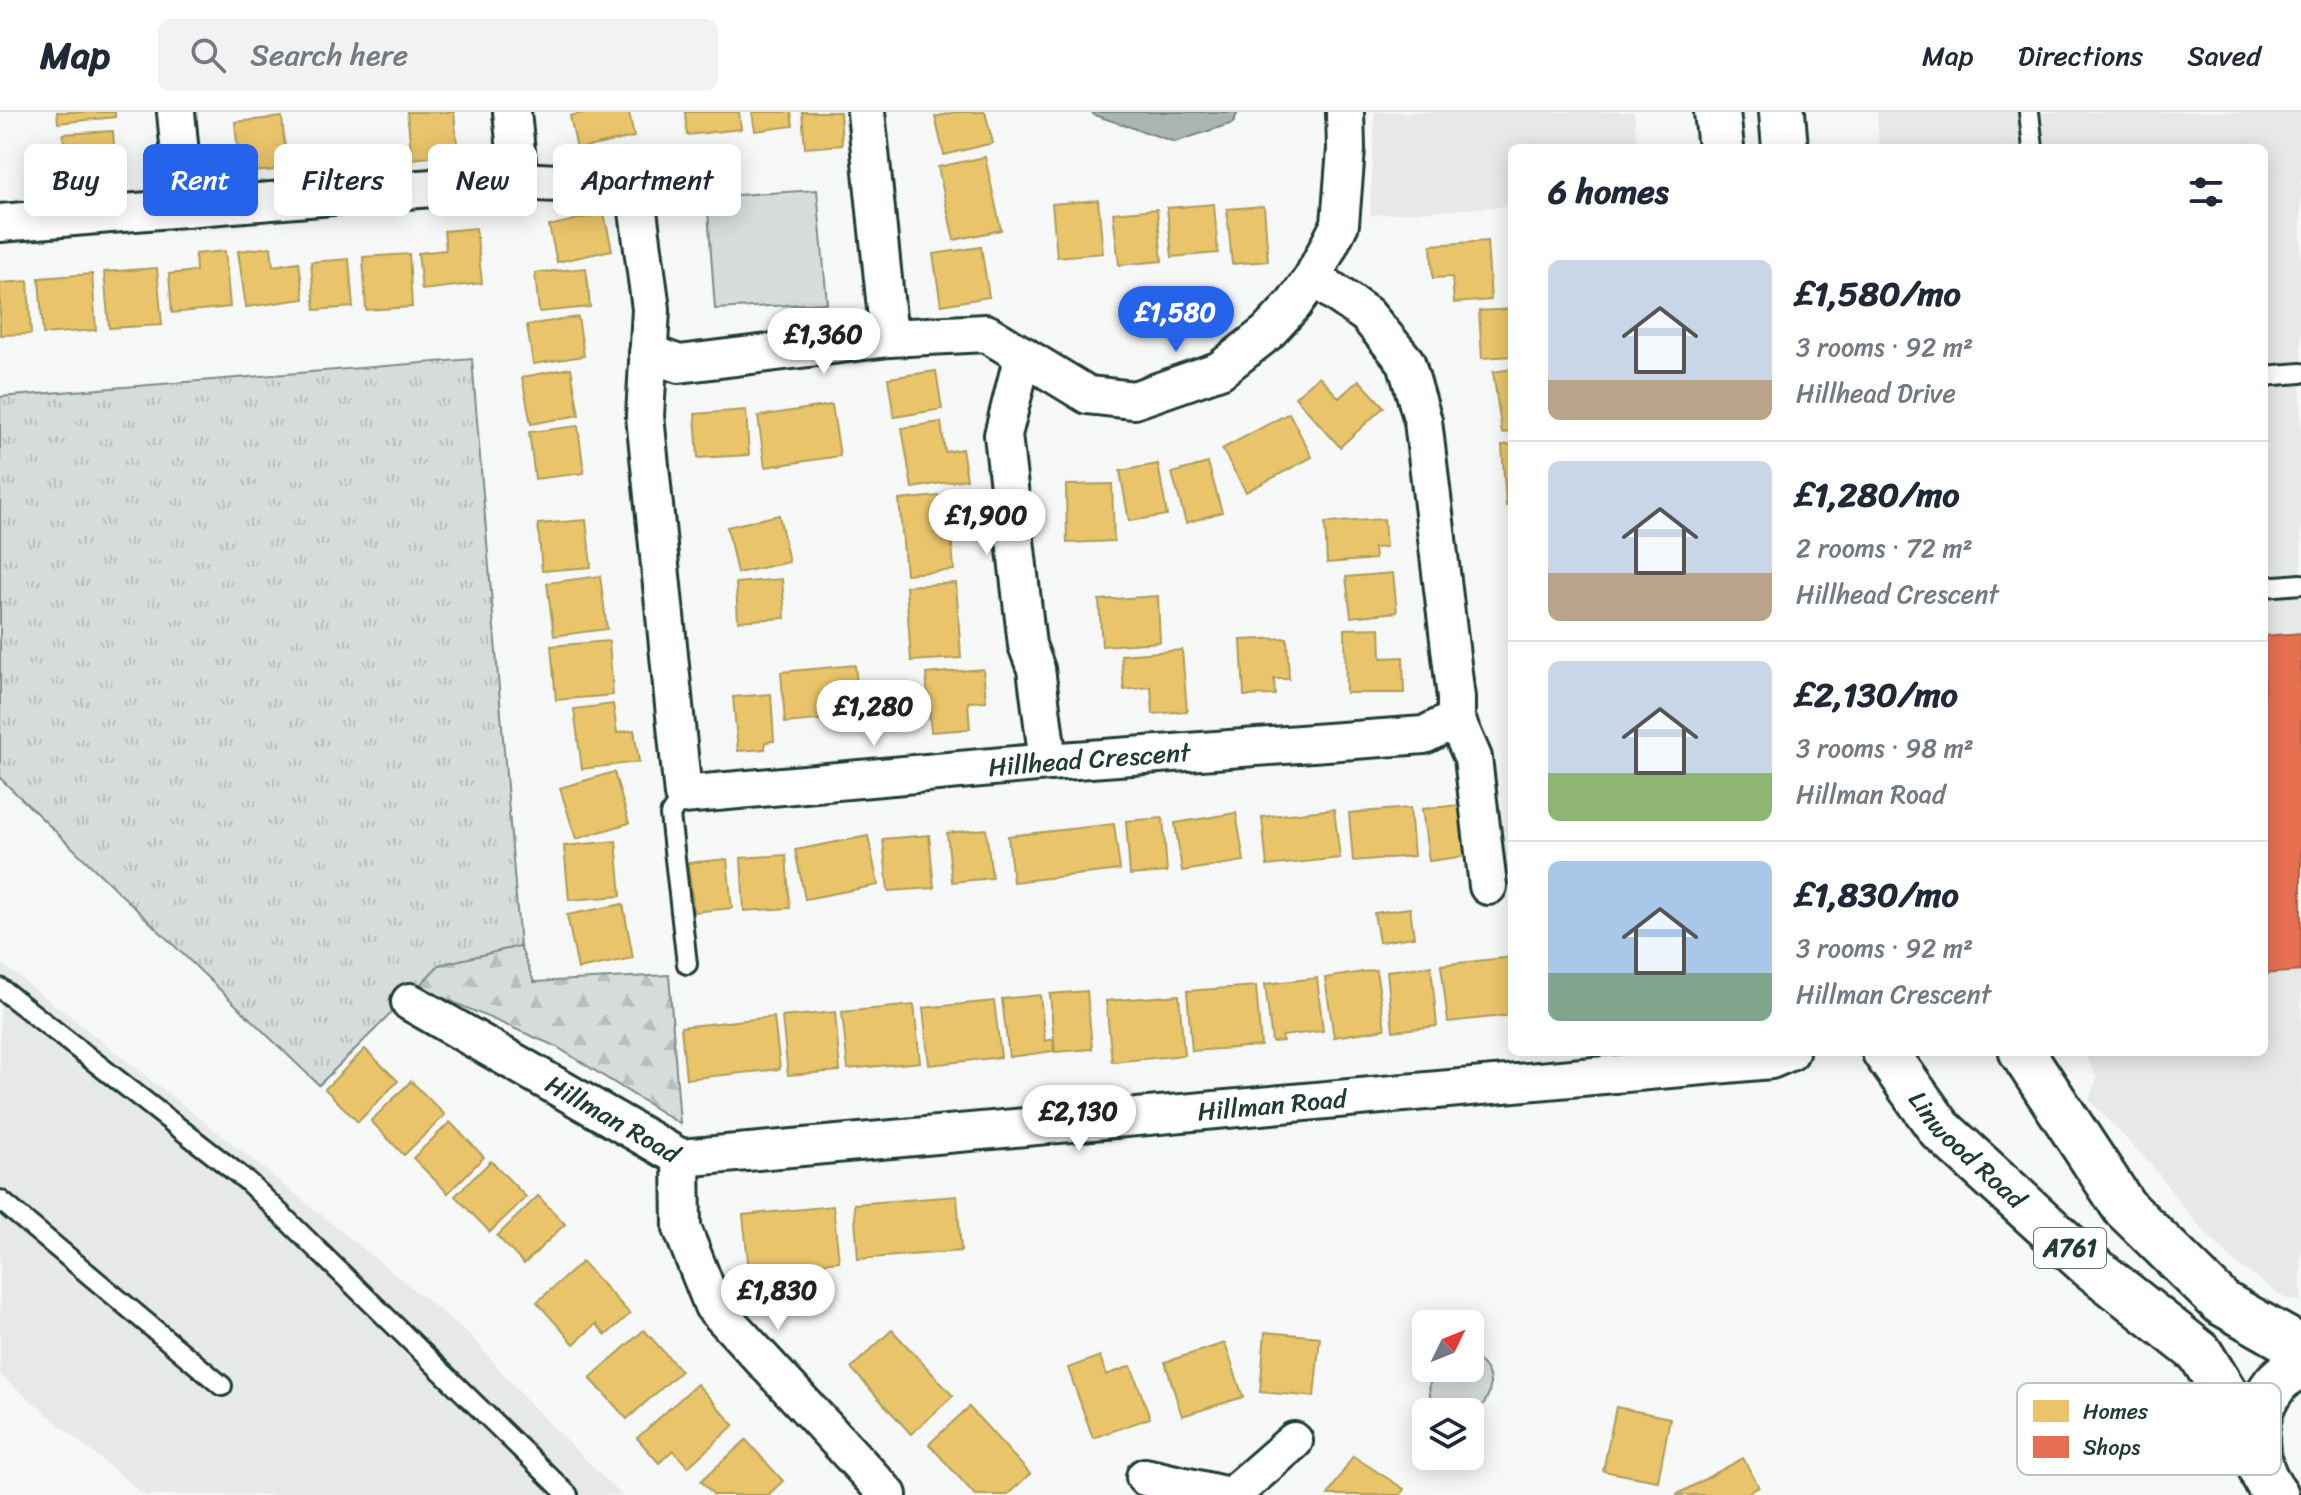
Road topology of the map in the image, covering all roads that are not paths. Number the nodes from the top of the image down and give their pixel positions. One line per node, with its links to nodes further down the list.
1 (176, 112): 8 (street)
2 (512, 112): 9 (street)
3 (866, 112): 19 (street)
4 (1345, 112): 18 (street)
5 (1717, 112): 10 (main road)
6 (1782, 112): 11 (main road)
7 (2029, 112): 12 (lane)
8 (179, 144)
9 (515, 144)
10 (1721, 144)
11 (1785, 144)
12 (2033, 144)
13 (537, 182): 20 (street)
14 (428, 188): 15 (street)
15 (258, 202)
16 (143, 211): 17 (street)
17 (0, 223)
18 (1313, 277): 21 (street); 26 (street)
19 (889, 338): 20 (street); 21 (street)
20 (648, 353): 28 (street)
21 (1023, 355): 27 (street)
22 (2301, 373): 23 (lane)
23 (2268, 376)
24 (2301, 584): 25 (lane)
25 (2268, 587)
26 (1456, 719): 27 (street, Hillhead Crescent); 29 (street)
27 (1048, 762): 28 (street, Hillhead Crescent)
28 (683, 795): 30 (lane)
29 (1488, 886)
30 (687, 964)
31 (0, 988): 46 (lane)
32 (410, 1002): 36 (street, Hillman Road)
33 (1780, 1056): 36 (street, Hillman Road)
34 (1888, 1056): 40 (main road, Linwood Road / A761)
35 (2025, 1056): 38 (main road, A761)
36 (681, 1158): 47 (street)
37 (0, 1200): 42 (lane)
38 (2301, 1348)
39 (2301, 1363): 41 (main road, A761)
40 (2219, 1383)
41 (2276, 1383)
42 (222, 1386)
43 (1294, 1441): 49 (street)
44 (2263, 1475): 50 (main road, A761)
45 (1145, 1477): 48 (street)
46 (568, 1495)
47 (888, 1495)
48 (1224, 1495)
49 (1232, 1495)
50 (2276, 1495)

